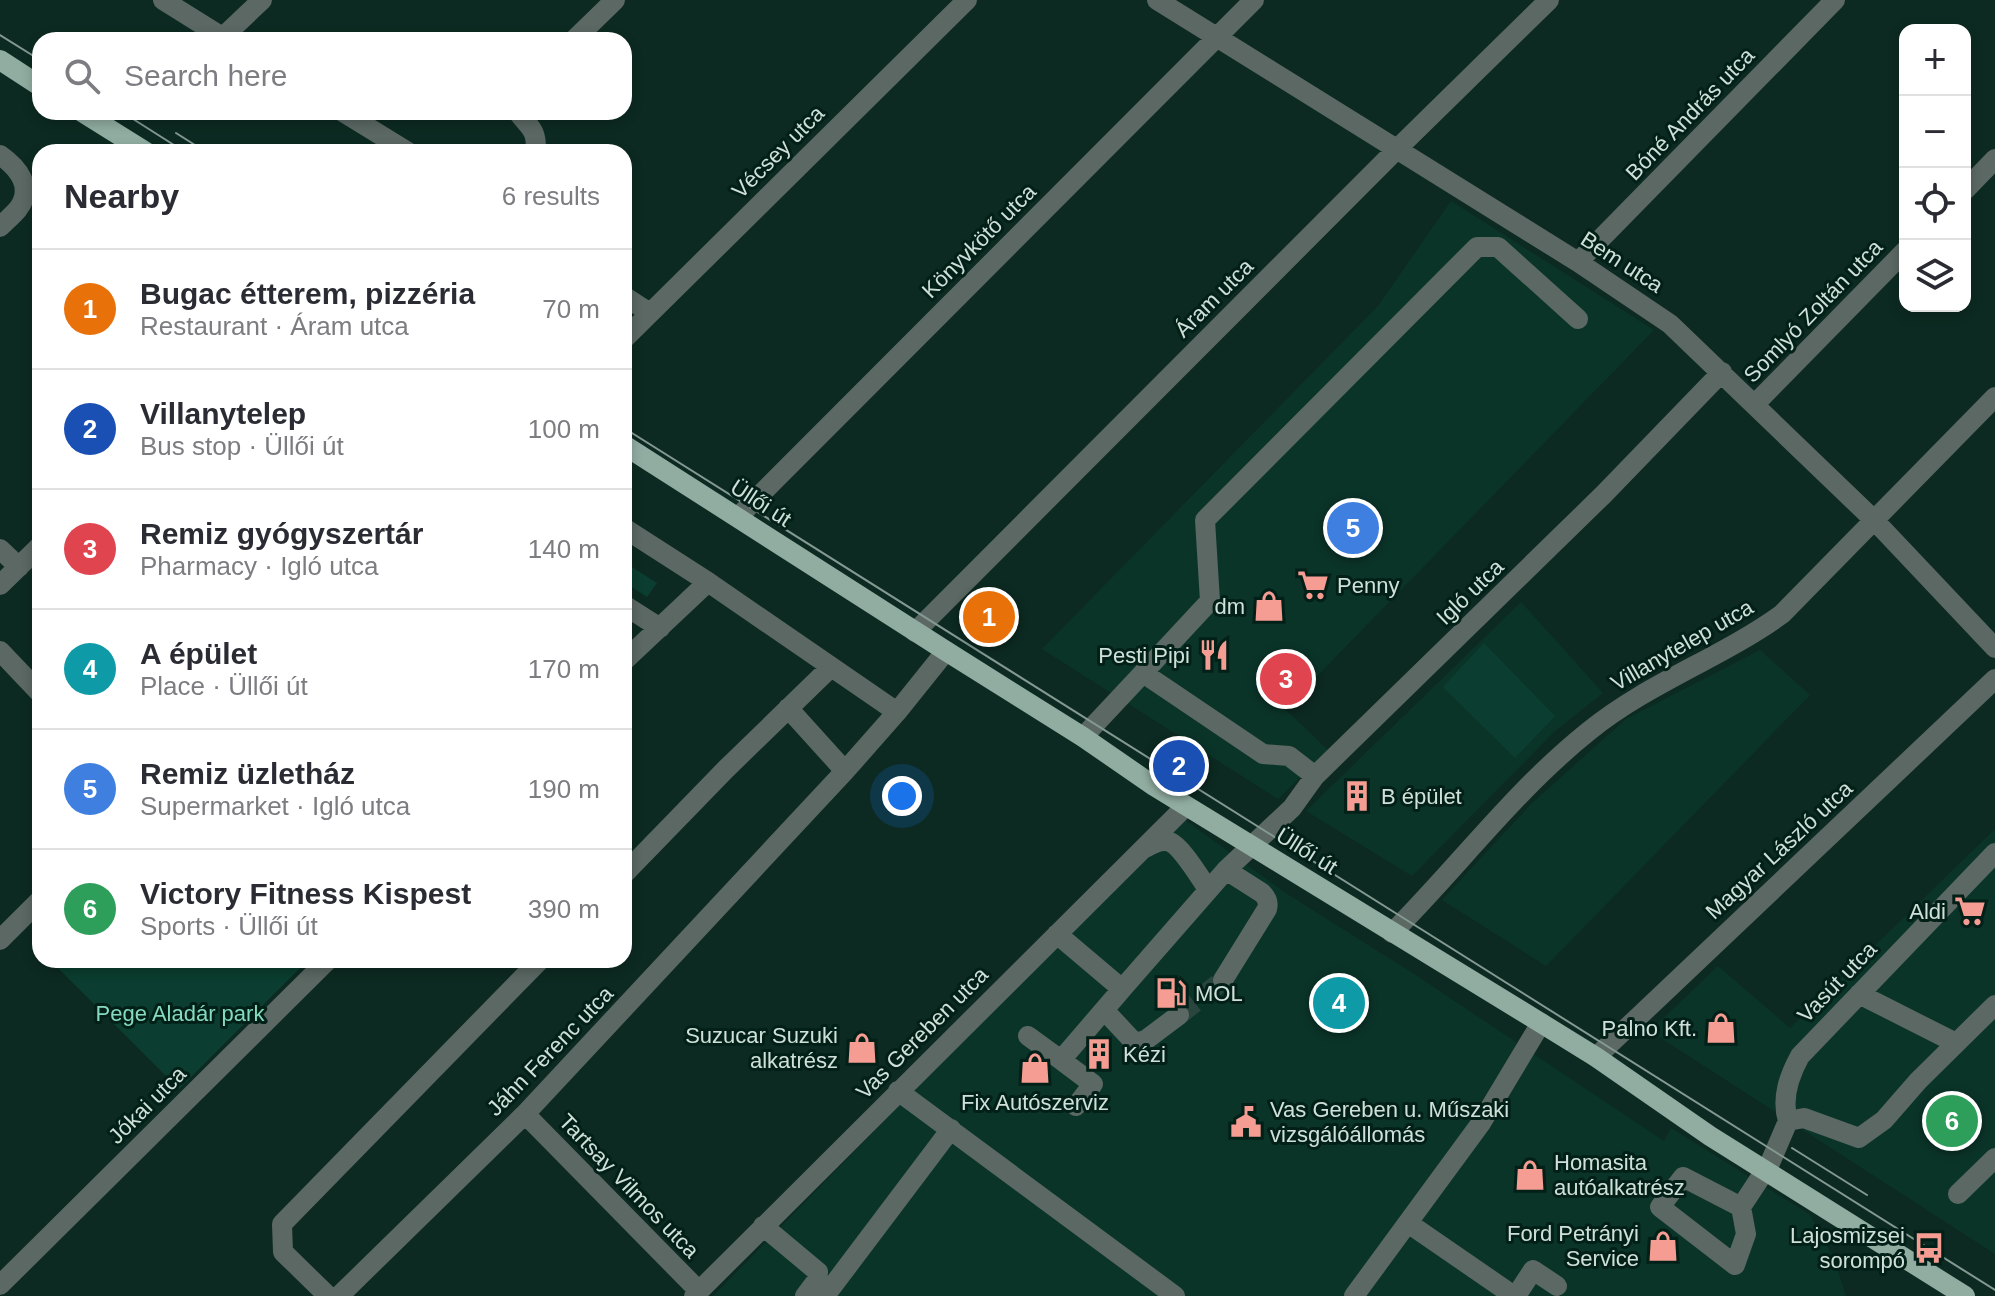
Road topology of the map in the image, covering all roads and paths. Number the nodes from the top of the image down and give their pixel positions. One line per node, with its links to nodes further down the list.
1 (163, 0): 9 (street)
2 (262, 0): 10 (street)
3 (615, 0): 11 (street)
4 (967, 0): 29 (street, Vécsey utca)
5 (1157, 0): 12 (street, Bem utca)
6 (1254, 0): 12 (street, Könyvkötő utca)
7 (1549, 0): 21 (street, Áram utca)
8 (1835, 0): 27 (street, Bóné András utca)
9 (214, 32)
10 (232, 32)
11 (582, 32)
12 (1217, 37): 21 (street, Bem utca); 36 (street, Könyvkötő utca)
13 (0, 60): 14 (main road)
14 (32, 81)
15 (95, 120): 18 (main road)
16 (356, 120): 19 (street)
17 (525, 120): 20 (street)
18 (133, 144)
19 (395, 144)
20 (536, 144)
21 (1397, 149): 27 (street, Bem utca); 46 (street, Áram utca)
22 (0, 155): 25 (street)
23 (1995, 159): 24 (street)
24 (1971, 184)
25 (0, 227)
26 (1899, 257): 34 (street, Somlyó Zoltán utca)
27 (1578, 262): 32 (street, Bem utca)
28 (632, 301): 29 (street)
29 (650, 313): 31 (street, Vécsey utca)
30 (1578, 319): 52 (street)
31 (632, 331)
32 (1722, 372): 34 (street, Bem utca); 59 (street, Igló utca)
33 (1995, 397): 37 (street, Villanytelep utca)
34 (1755, 404): 37 (street, Bem utca)
35 (632, 450): 36 (main road, Üllői út)
36 (738, 517): 46 (main road, Üllői út)
37 (1875, 521): 47 (street, Bem utca); 68 (street, Villanytelep utca)
38 (632, 533): 42 (street)
39 (0, 549): 41 (street)
40 (32, 554): 41 (street)
41 (19, 567): 43 (street)
42 (708, 582): 45 (street); 51 (street)
43 (0, 585)
44 (632, 610): 45 (street)
45 (660, 628): 50 (street)
46 (915, 632): 49 (main road, Üllői út)
47 (1995, 648)
48 (0, 651): 54 (street)
49 (946, 651): 56 (street, Jáhn Ferenc utca); 57 (main road, Üllői út)
50 (632, 654)
51 (831, 667): 55 (street); 56 (street)
52 (1143, 673): 57 (street); 59 (street)
53 (1995, 679): 82 (street, Magyar László utca)
54 (32, 685)
55 (788, 708): 58 (street); 64 (street)
56 (897, 712): 58 (street, Jáhn Ferenc utca)
57 (1083, 737): 60 (main road, Üllői út)
58 (845, 771): 86 (street, Jáhn Ferenc utca)
59 (1315, 776): 61 (street, Igló utca)
60 (1186, 806): 61 (main road, Üllői út); 62 (street, Vas Gereben utca)
61 (1252, 846): 65 (street, Igló utca); 68 (main road, Üllői út)
62 (1138, 852): 66 (street); 69 (street, Vas Gereben utca)
63 (1995, 853): 75 (street, Vasút utca)
64 (632, 866)
65 (1226, 870): 66 (street, Igló utca); 73 (street)
66 (1208, 889): 74 (street, Igló utca)
67 (32, 908): 70 (street)
68 (1392, 933): 79 (main road, Üllői út)
69 (1057, 934): 74 (street); 84 (street, Vas Gereben utca)
70 (0, 940)
71 (320, 968): 95 (street, Jókai utca)
72 (532, 968): 99 (street)
73 (1223, 980)
74 (1122, 989): 77 (street, Igló utca)
75 (1859, 994): 81 (street); 87 (street, Vasút utca)
76 (1995, 1005): 81 (street)
77 (1104, 1010): 78 (street); 83 (street, Igló utca)
78 (1179, 1015)
79 (1541, 1023): 82 (main road, Üllői út); 93 (street)
80 (1028, 1036): 83 (street)
81 (1956, 1043): 87 (street)
82 (1596, 1057): 90 (main road, Üllői út)
83 (1061, 1060): 85 (street)
84 (898, 1091): 88 (street); 94 (street, Vas Gereben utca)
85 (1076, 1106)
86 (525, 1114): 97 (street, Tartsay Vilmos utca); 100 (street, Jáhn Ferenc utca)
87 (1788, 1121): 90 (street, Vasút utca)
88 (951, 1129): 102 (street); 103 (street)
89 (1995, 1158): 91 (street)
90 (1766, 1171): 92 (street, Vasút utca); 98 (main road, Üllői út)
91 (1958, 1194)
92 (1741, 1207): 92 (street)
93 (1408, 1223): 104 (street); 105 (street)
94 (763, 1226): 97 (street, Vas Gereben utca); 101 (street)
95 (0, 1285)
96 (1557, 1286): 105 (street)
97 (696, 1294)
98 (1963, 1295)
99 (328, 1296)
100 (339, 1296)
101 (805, 1296)
102 (825, 1296)
103 (1175, 1296)
104 (1354, 1296)
105 (1515, 1296)

